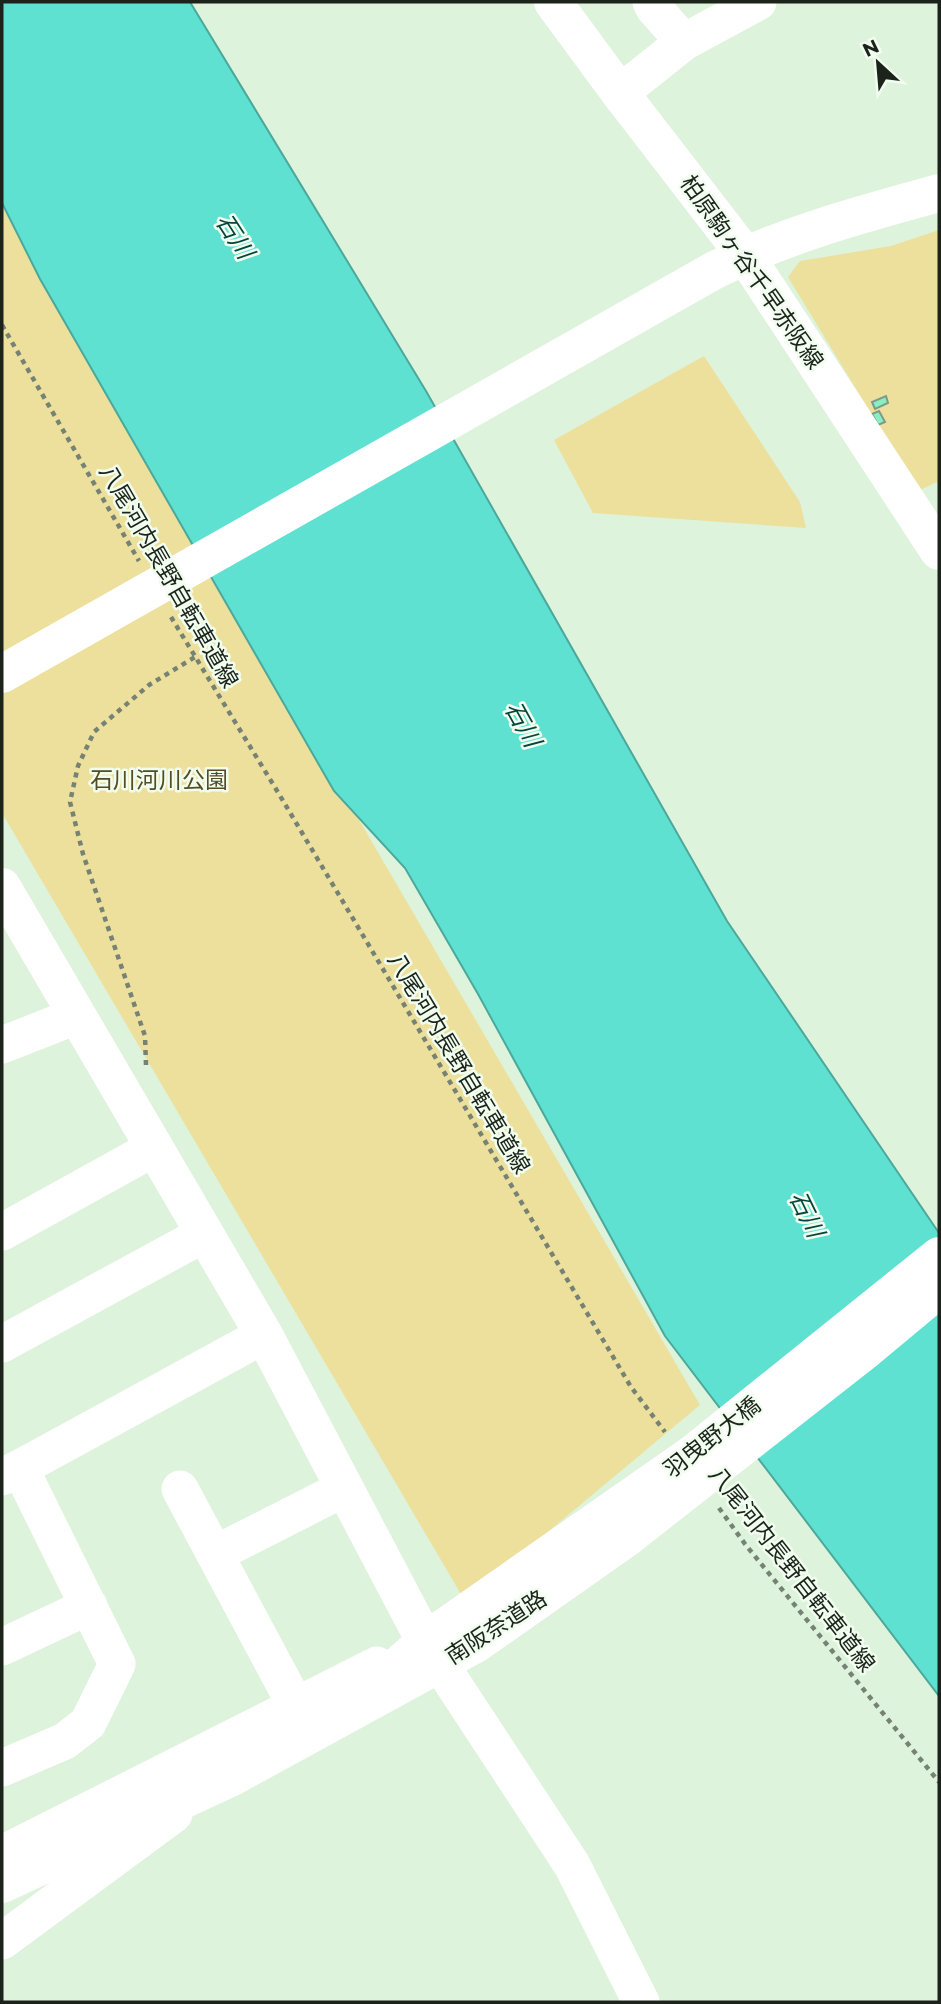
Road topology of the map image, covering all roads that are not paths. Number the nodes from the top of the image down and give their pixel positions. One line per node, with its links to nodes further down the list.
1 (552, 2): 5 (main road, 柏原駒ヶ谷千早赤阪線)
2 (651, 2): 4 (street)
3 (758, 2): 4 (street)
4 (684, 42): 5 (street)
5 (620, 93): 7 (main road, 柏原駒ヶ谷千早赤阪線)
6 (939, 193): 7 (main road)
7 (729, 263): 8 (main road, 柏原駒ヶ谷千早赤阪線); 9 (main road)
8 (939, 551)
9 (2, 674)
10 (2, 887): 11 (main road)
11 (76, 1016): 12 (street); 13 (main road)
12 (2, 1045)
13 (154, 1148): 14 (street); 15 (main road)
14 (2, 1232)
15 (204, 1234): 19 (main road); 20 (street)
16 (939, 1256): 26 (main road, 羽曳野大橋)
17 (939, 1289): 31 (main road, 南阪奈道路)
18 (939, 1316): 32 (main road, 南阪奈道路)
19 (264, 1335): 21 (street); 22 (main road)
20 (2, 1344)
21 (11, 1473): 25 (street)
22 (345, 1488): 24 (street); 26 (main road)
23 (180, 1489): 24 (street)
24 (215, 1554): 28 (street)
25 (89, 1606): 27 (street); 29 (street)
26 (425, 1641): 28 (street); 33 (street); 34 (street)
27 (2, 1647)
28 (296, 1706): 30 (street)
29 (2, 1768)
30 (2, 1854)
31 (2, 1884)
32 (2, 1902)
33 (2, 1941)
34 (642, 2002)

